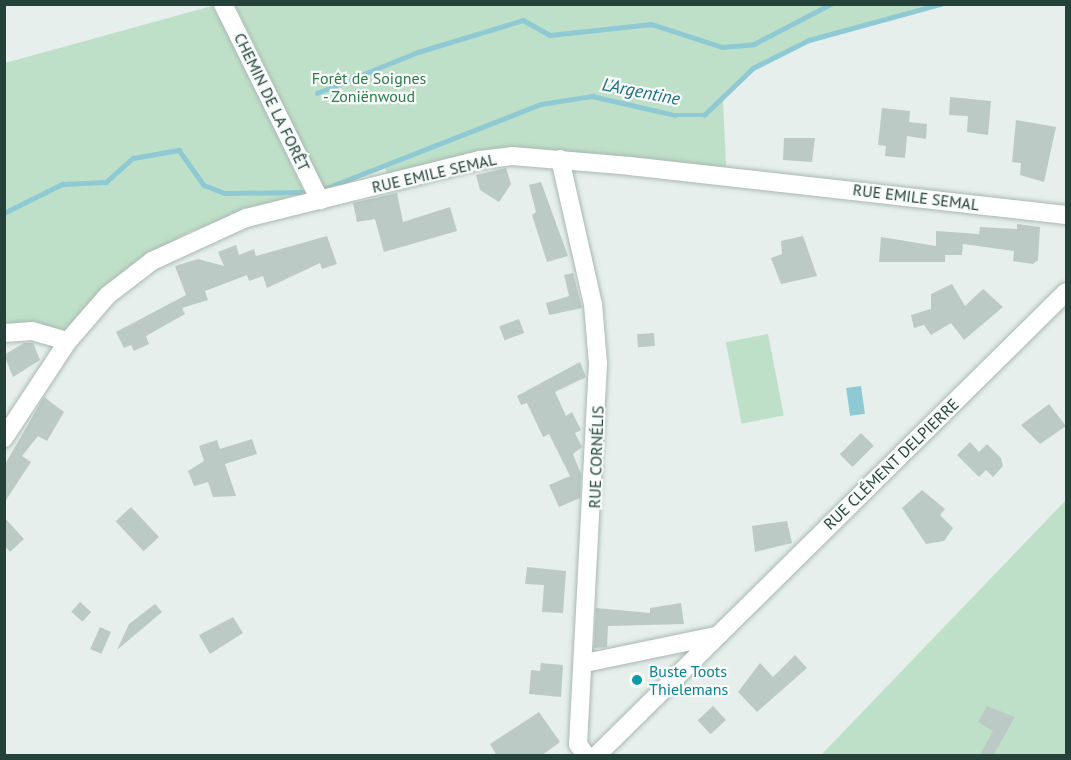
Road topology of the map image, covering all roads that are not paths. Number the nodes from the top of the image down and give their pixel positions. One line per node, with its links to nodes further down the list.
1 (223, 4): 3 (street, CHEMIN DE LA FORÊT)
2 (560, 159): 3 (street, RUE EMILE SEMAL); 4 (street, RUE EMILE SEMAL); 10 (street, RUE CORNÉLIS)
3 (321, 200): 7 (street, RUE EMILE SEMAL)
4 (1066, 215)
5 (1066, 292): 9 (street, RUE CLÉMENT DELPIERRE)
6 (4, 333): 7 (street)
7 (68, 341): 8 (street, RUE EMILE SEMAL)
8 (4, 438)
9 (715, 636): 10 (street); 12 (street, RUE CLÉMENT DELPIERRE)
10 (585, 663): 11 (street, RUE CORNÉLIS)
11 (586, 756)
12 (596, 756)

